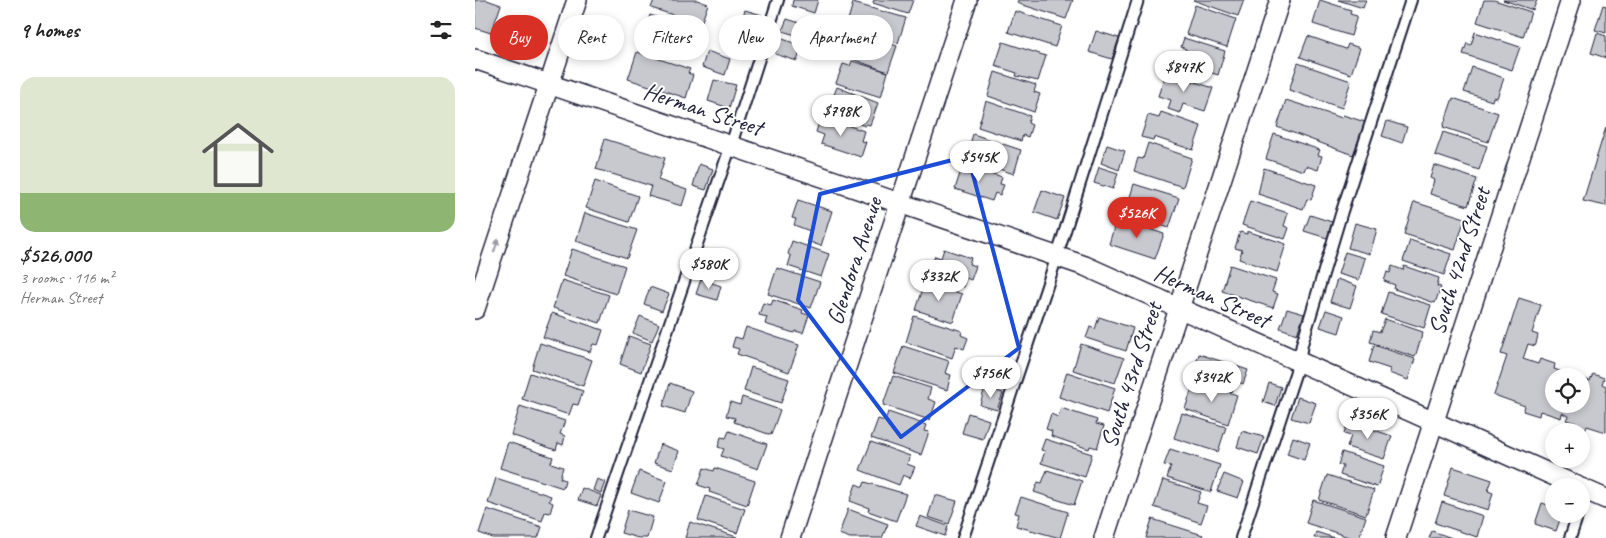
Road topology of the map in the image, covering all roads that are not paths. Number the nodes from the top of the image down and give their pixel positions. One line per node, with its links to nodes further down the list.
1 (577, 0): 9 (street)
2 (778, 0): 10 (lane)
3 (967, 0): 11 (street, Glendora Avenue)
4 (1138, 0): 12 (lane)
5 (1280, 0): 13 (street, South 43rd Street)
6 (1411, 0): 15 (lane)
7 (1571, 0): 16 (street, South 42nd Street)
8 (475, 59): 9 (street, Herman Street)
9 (549, 84): 10 (street, Herman Street); 14 (street, one-way to 9)
10 (731, 145): 11 (street, Herman Street); 21 (lane)
11 (900, 202): 12 (street, Herman Street); 22 (street, Glendora Avenue)
12 (1057, 256): 13 (street, Herman Street); 23 (lane)
13 (1179, 308): 15 (street, Herman Street); 24 (street, South 43rd Street)
14 (475, 309)
15 (1299, 362): 16 (street, Herman Street); 25 (lane)
16 (1433, 422): 17 (street, Herman Street); 26 (street, South 42nd Street)
17 (1551, 478)
18 (1590, 495): 19 (street, Herman Street)
19 (1606, 499)
20 (1575, 523): 27 (lane)
21 (596, 538)
22 (790, 538)
23 (963, 538)
24 (1103, 538)
25 (1241, 538)
26 (1396, 538)
27 (1570, 538)

